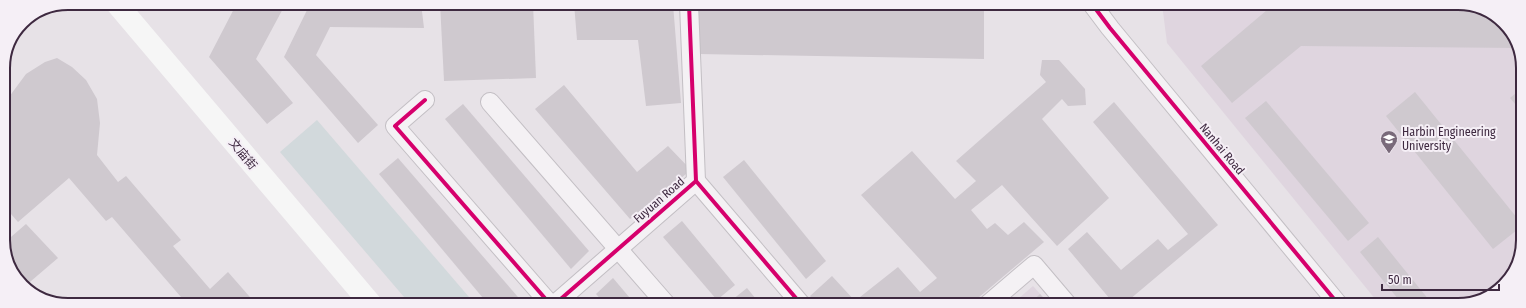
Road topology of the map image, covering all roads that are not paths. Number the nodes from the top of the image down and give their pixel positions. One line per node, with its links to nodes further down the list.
1 (122, 10): 8 (main road, 文庙街)
2 (689, 10): 6 (street, Fuyuan Road)
3 (1096, 10): 15 (street, Nanhai Road)
4 (425, 100): 9 (street)
5 (490, 102): 7 (street)
6 (696, 181): 7 (street, Fuyuan Road); 12 (street)
7 (618, 249): 10 (street, Fuyuan Road); 11 (street)
8 (366, 298)
9 (545, 298)
10 (562, 298)
11 (661, 298)
12 (795, 298)
13 (994, 298): 14 (street)
14 (1062, 298)
15 (1333, 298)

